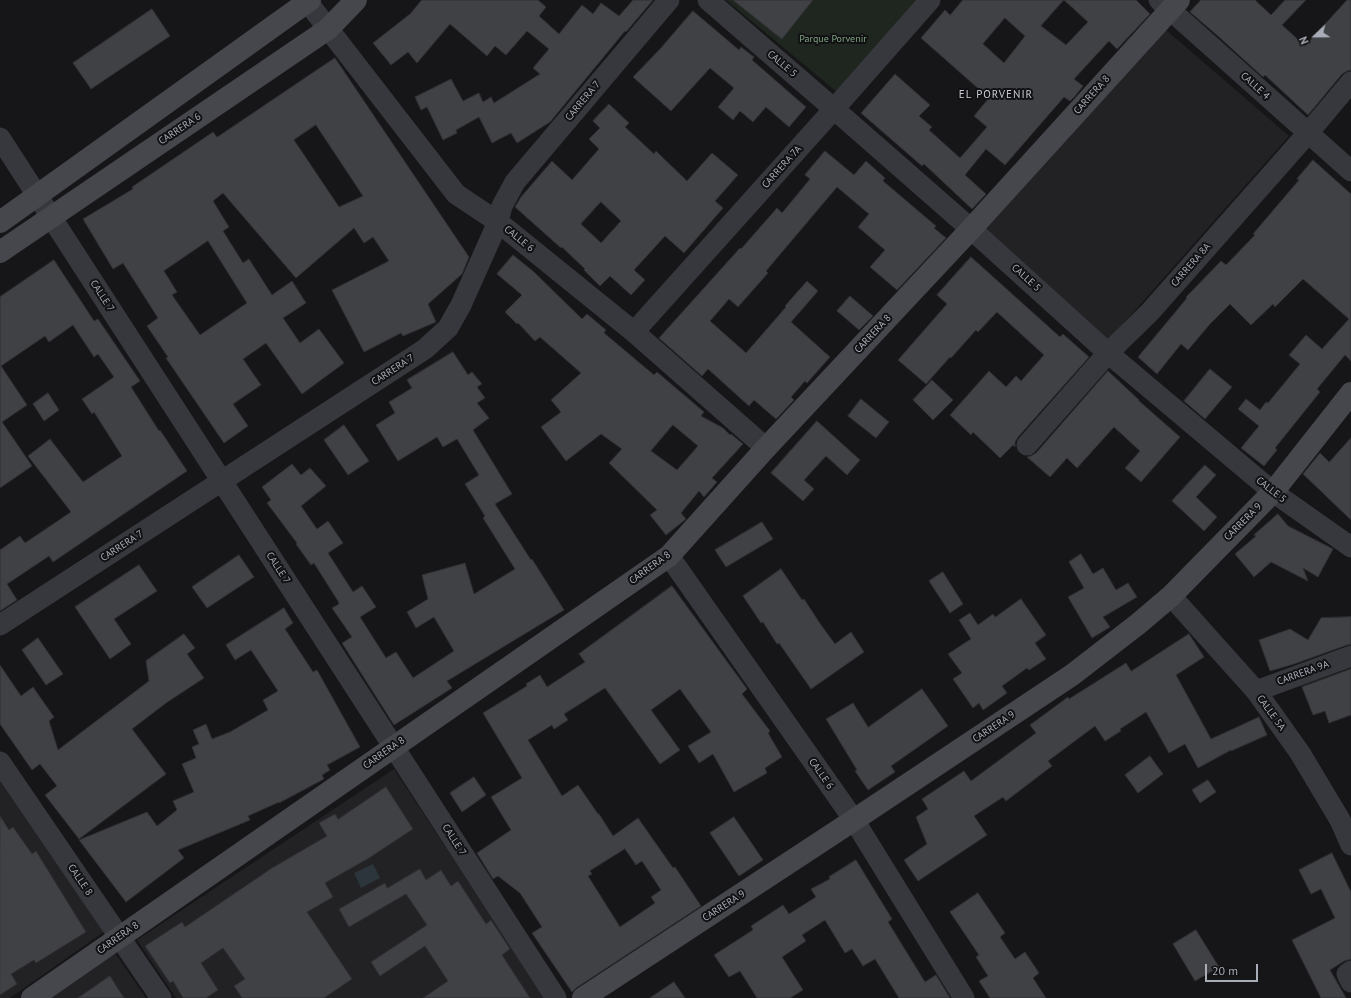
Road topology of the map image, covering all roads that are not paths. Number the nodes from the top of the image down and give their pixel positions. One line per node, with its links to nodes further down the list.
1 (356, 0): 7 (street, CARRERA 6)
2 (669, 0): 16 (street, CARRERA 7)
3 (708, 0): 9 (street, CALLE 5)
4 (930, 0): 9 (street, CARRERA 7A)
5 (308, 1): 7 (street, CALLE 6); 13 (street)
6 (1169, 3): 10 (street, CALLE 4); 17 (street, CARRERA 8)
7 (328, 29): 14 (street, CARRERA 6); 16 (street, CALLE 6)
8 (1351, 82): 10 (street, CARRERA 8A)
9 (834, 109): 17 (street, CALLE 5); 19 (street, CARRERA 7A)
10 (1308, 133): 12 (street, CALLE 4); 20 (street, CARRERA 8A)
11 (0, 138): 13 (street, CALLE 7)
12 (1351, 171)
13 (37, 196): 14 (street, CALLE 7); 15 (street)
14 (51, 217): 18 (street, CARRERA 6); 24 (street, CALLE 7)
15 (0, 222)
16 (498, 222): 19 (street, CALLE 6); 24 (street, CARRERA 7)
17 (971, 229): 20 (street, CALLE 5); 23 (street, CARRERA 8)
18 (0, 252)
19 (634, 332): 23 (street, CALLE 6)
20 (1108, 353): 22 (street, CARRERA 8A); 25 (street, CALLE 5)
21 (1351, 393): 25 (street, CARRERA 9)
22 (1027, 444)
23 (766, 448): 27 (street, CARRERA 8)
24 (222, 481): 29 (street, CARRERA 7); 32 (street, CALLE 7)
25 (1273, 492): 26 (street, CALLE 5); 28 (street, CARRERA 9)
26 (1351, 547)
27 (669, 556): 32 (street, CARRERA 8); 35 (street, CALLE 6)
28 (1171, 596): 31 (street, CALLE 5A); 35 (street, CARRERA 9)
29 (0, 625)
30 (1351, 656): 31 (street, CARRERA 9A)
31 (1256, 691): 34 (street, CALLE 5A)
32 (394, 747): 37 (street, CARRERA 8); 40 (street, CALLE 7)
33 (0, 762): 37 (street, CALLE 8)
34 (1345, 818): 36 (street, CALLE 5A)
35 (854, 820): 41 (street, CARRERA 9); 42 (street, CALLE 6)
36 (1351, 845)
37 (119, 938): 38 (street, CARRERA 8); 39 (street, CALLE 8)
38 (32, 998)
39 (160, 998)
40 (556, 998)
41 (583, 998)
42 (964, 998)

